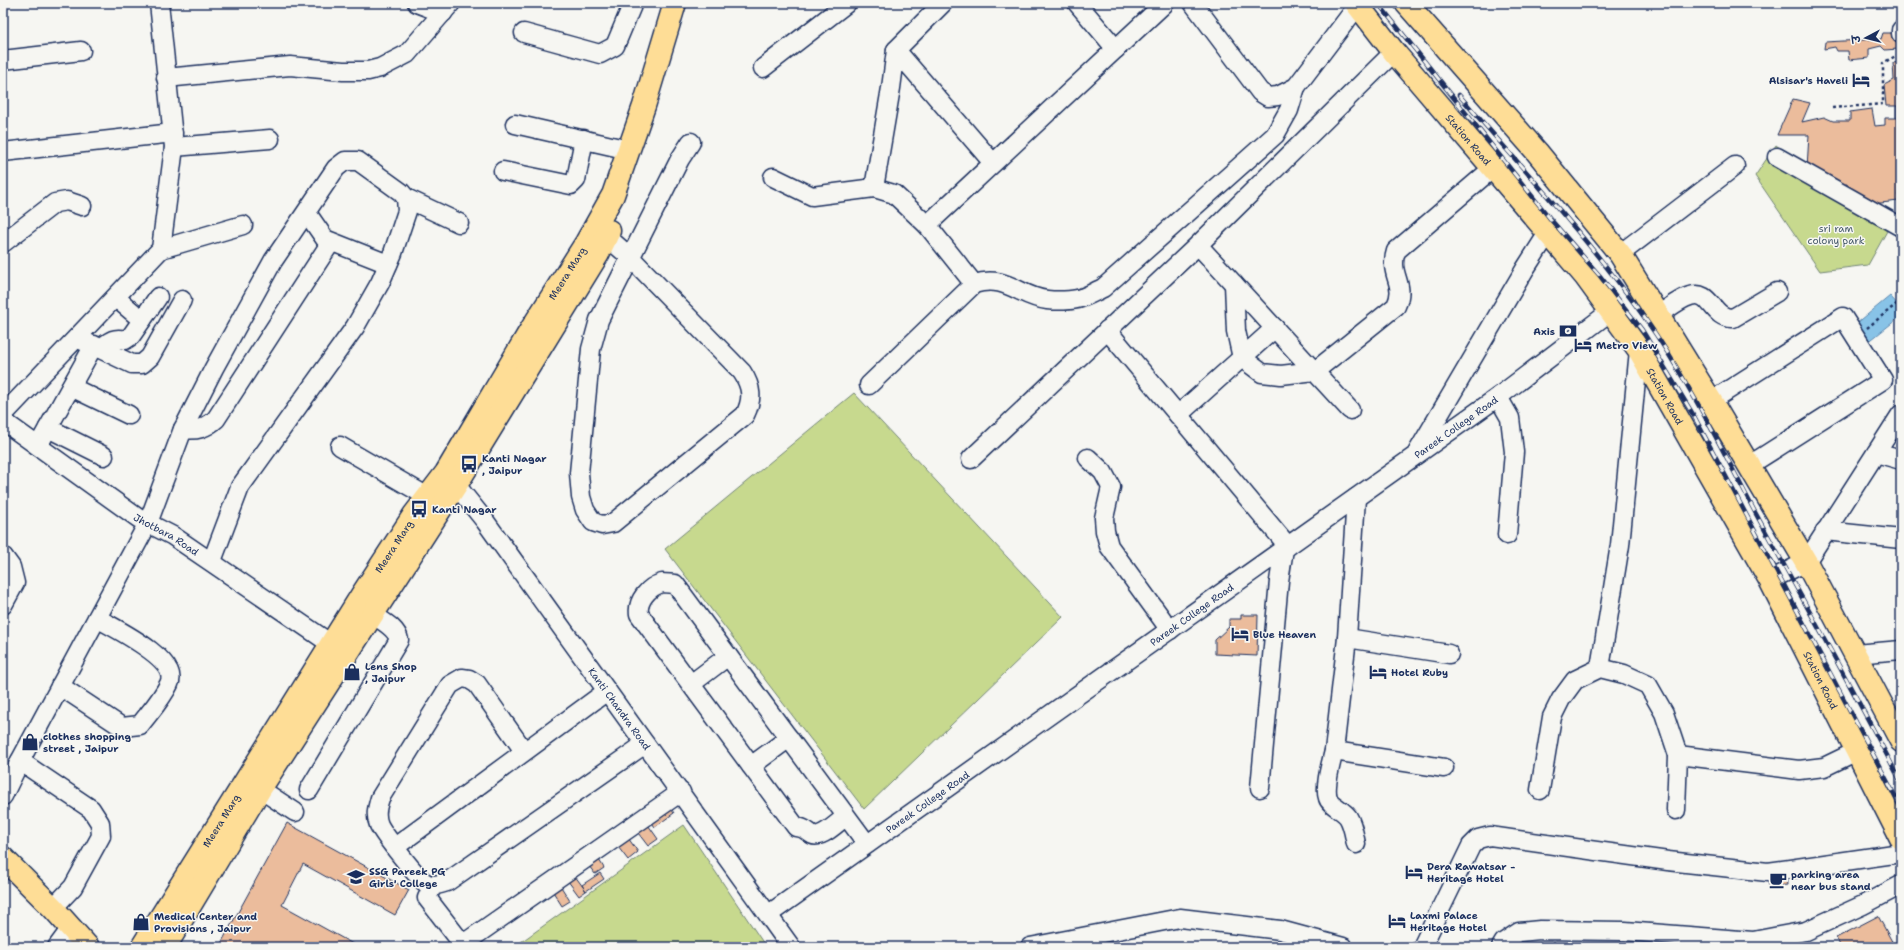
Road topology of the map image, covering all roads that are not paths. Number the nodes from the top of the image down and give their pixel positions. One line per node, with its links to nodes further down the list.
1 (159, 3): 23 (street)
2 (417, 3): 13 (street)
3 (633, 3): 15 (street)
4 (675, 3): 30 (main road, Meera Marg)
5 (691, 3): 47 (main road, Meera Marg)
6 (847, 3): 22 (street)
7 (943, 3): 18 (street)
8 (1077, 3): 17 (street)
9 (1165, 3): 17 (street)
10 (1193, 3): 24 (street)
11 (1406, 3): 52 (main road)
12 (1357, 4): 20 (main road, Station Road); 24 (street)
13 (447, 8): 23 (street)
14 (1901, 30): 16 (street)
15 (524, 32)
16 (1901, 34)
17 (1116, 49): 33 (street)
18 (896, 50): 33 (street); 38 (street)
19 (81, 51): 21 (street)
20 (1394, 52): 35 (main road, Station Road); 50 (street)
21 (3, 60)
22 (763, 68)
23 (166, 78): 27 (street)
24 (1296, 87): 55 (street)
25 (515, 124): 28 (street)
26 (270, 139): 27 (street)
27 (173, 140): 31 (street); 51 (street)
28 (584, 140): 30 (street); 36 (street)
29 (691, 142): 53 (street)
30 (629, 150): 92 (main road, Meera Marg)
31 (3, 152)
32 (1776, 157): 42 (street)
33 (993, 164): 45 (street)
34 (1735, 166): 52 (street)
35 (1492, 168): 46 (main road, Station Road); 70 (street)
36 (503, 171)
37 (773, 177): 38 (street)
38 (874, 188): 45 (street)
39 (406, 198): 41 (street); 43 (street); 54 (street)
40 (82, 206): 49 (street)
41 (307, 213): 48 (street); 82 (street)
42 (1899, 220)
43 (459, 223)
44 (243, 225): 51 (street)
45 (927, 225): 55 (street)
46 (1548, 233): 61 (main road, Station Road); 87 (street)
47 (606, 236): 53 (street); 92 (main road, Meera Marg)
48 (331, 242): 54 (street); 82 (street)
49 (3, 243)
50 (1198, 245): 56 (street); 65 (street)
51 (161, 249): 59 (street)
52 (1620, 254): 62 (main road)
53 (631, 258): 53 (street)
54 (388, 264): 101 (street)
55 (974, 284): 71 (street)
56 (1234, 284): 64 (street); 69 (street)
57 (1778, 292): 62 (street)
58 (158, 297): 63 (street)
59 (116, 298): 63 (street); 66 (street)
60 (182, 300): 67 (street)
61 (1611, 311): 68 (main road, Station Road); 73 (street, Pareek College Road)
62 (1658, 315): 74 (main road)
63 (142, 320): 67 (street)
64 (1275, 328): 69 (street); 70 (street)
65 (1107, 330): 78 (street); 89 (street)
66 (77, 338): 67 (street); 77 (street)
67 (98, 347): 72 (street)
68 (1640, 350): 103 (main road, Station Road); 114 (street)
69 (1242, 358): 70 (street); 78 (street)
70 (1315, 371): 75 (street)
71 (869, 385)
72 (71, 387): 79 (street); 81 (street)
73 (1498, 397): 87 (street, Pareek College Road); 97 (street)
74 (1711, 402): 91 (main road); 91 (street)
75 (1350, 410)
76 (1901, 414): 85 (street)
77 (3, 415)
78 (1178, 415): 99 (street)
79 (128, 416)
80 (3, 421): 83 (street, Jhotbara Road)
81 (48, 428): 83 (street); 86 (street)
82 (183, 429): 95 (street)
83 (38, 446): 95 (street, Jhotbara Road)
84 (340, 446): 93 (street)
85 (1876, 453): 90 (street); 96 (street)
86 (104, 456)
87 (1416, 456): 94 (street, Pareek College Road)
88 (1088, 458): 107 (street)
89 (971, 459)
90 (1901, 460)
91 (1748, 466): 102 (main road)
92 (451, 479): 93 (main road, Meera Marg); 105 (main road, Meera Marg); 117 (street, Kanti Chandra Road)
93 (428, 497): 109 (main road, Meera Marg)
94 (1356, 498): 99 (street, Pareek College Road); 108 (street)
95 (148, 522): 101 (street, Jhotbara Road); 106 (street)
96 (1825, 531): 98 (street); 102 (street)
97 (1507, 535)
98 (1901, 539)
99 (1286, 547): 107 (street, Pareek College Road); 128 (street)
100 (3, 556): 104 (street)
101 (212, 561): 109 (street, Jhotbara Road)
102 (1806, 562): 103 (street); 112 (main road)
103 (1770, 580): 123 (main road, Station Road)
104 (3, 605)
105 (372, 614): 129 (main road, Meera Marg); 130 (street)
106 (97, 618): 116 (street); 116 (street)
107 (1170, 630): 138 (street, Pareek College Road)
108 (1347, 638): 111 (street); 122 (street)
109 (331, 644): 150 (main road, Meera Marg)
110 (1901, 650): 112 (street)
111 (1449, 654)
112 (1855, 654): 119 (main road)
113 (728, 656): 115 (street); 115 (street); 118 (street)
114 (1600, 668): 124 (street); 131 (street)
115 (691, 684): 126 (street)
116 (60, 686): 125 (street)
117 (607, 691): 120 (street, Kanti Chandra Road); 121 (street)
118 (789, 738): 126 (street); 136 (street)
119 (1901, 741)
120 (645, 744): 132 (street, Kanti Chandra Road); 143 (street)
121 (524, 751): 140 (street); 140 (street)
122 (1334, 751): 127 (street); 139 (street)
123 (1857, 751): 124 (street); 137 (main road, Station Road)
124 (1678, 755): 134 (street)
125 (20, 761): 133 (street); 145 (street)
126 (751, 766): 136 (street)
127 (1444, 768)
128 (1260, 788)
129 (260, 789): 135 (street); 151 (main road, Meera Marg)
130 (309, 790)
131 (1540, 790)
132 (681, 792): 143 (street); 146 (street, Kanti Chandra Road)
133 (3, 796)
134 (1676, 810)
135 (295, 812)
136 (846, 816): 138 (street)
137 (1901, 838)
138 (867, 844): 146 (street, Pareek College Road)
139 (1356, 844)
140 (395, 847): 143 (street)
141 (1901, 853): 155 (street)
142 (3, 858): 145 (main road)
143 (433, 885)
144 (1901, 885): 156 (street)
145 (53, 908): 147 (main road)
146 (769, 914): 152 (street, Kanti Chandra Road)
147 (71, 928): 148 (street); 149 (main road)
148 (57, 947)
149 (88, 947)
150 (142, 947)
151 (166, 947)
152 (791, 947)
153 (1030, 947): 154 (street)
154 (1343, 947)
155 (1422, 947)
156 (1501, 947)

